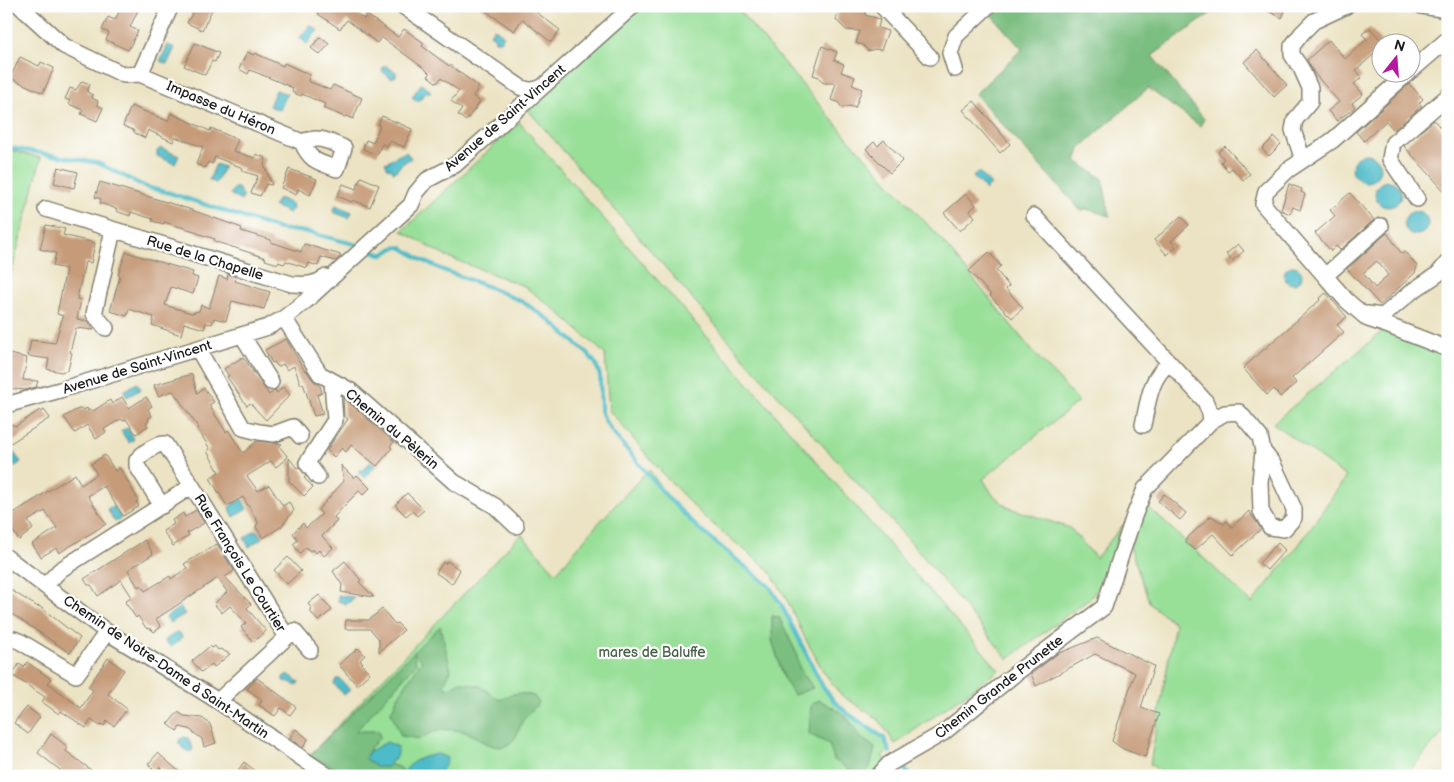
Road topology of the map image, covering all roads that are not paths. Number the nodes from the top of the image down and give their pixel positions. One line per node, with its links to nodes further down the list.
1 (20, 6): 14 (street, Impasse du Héron)
2 (171, 6): 14 (street)
3 (403, 6): 15 (street)
4 (633, 6): 17 (street, Avenue de Saint-Vincent)
5 (882, 6): 11 (street)
6 (988, 6): 13 (street)
7 (1346, 6): 21 (street)
8 (1422, 6): 9 (street)
9 (1448, 10)
10 (1448, 39): 12 (street)
11 (930, 57)
12 (1422, 61)
13 (955, 69)
14 (140, 74): 20 (street, Impasse du Héron)
15 (505, 78): 17 (street); 19 (street)
16 (1397, 82): 21 (street)
17 (545, 85): 19 (street, Avenue de Saint-Vincent)
18 (1448, 96): 22 (street)
19 (513, 113): 27 (street, Avenue de Saint-Vincent)
20 (302, 142)
21 (1303, 160): 29 (street)
22 (1417, 200)
23 (46, 209): 26 (street, Rue de la Chapelle)
24 (1034, 216): 38 (street)
25 (1381, 226): 29 (street)
26 (113, 230): 30 (street, Rue de la Chapelle); 34 (street)
27 (358, 254): 30 (street, Rue de la Chapelle); 32 (street, Avenue de Saint-Vincent)
28 (1448, 262): 31 (street)
29 (1325, 276): 31 (street)
30 (292, 284): 33 (street, Avenue de Saint-Vincent)
31 (1361, 313): 37 (street)
32 (284, 318): 33 (street, Avenue de Saint-Vincent); 39 (street, Chemin du Pèlerin)
33 (268, 327): 35 (street, Avenue de Saint-Vincent)
34 (106, 328)
35 (242, 335): 36 (street, Avenue de Saint-Vincent); 40 (street)
36 (198, 349): 41 (street, Avenue de Saint-Vincent); 44 (street)
37 (1448, 349)
38 (1170, 363): 42 (street); 43 (street)
39 (332, 381): 46 (street); 49 (street, Chemin du Pèlerin)
40 (271, 382)
41 (6, 405)
42 (1211, 421): 45 (street); 58 (street, Chemin Grande Prunette)
43 (1143, 425)
44 (300, 436)
45 (1263, 452)
46 (318, 477)
47 (192, 486): 48 (street, Rue François Le Courtier); 48 (street); 53 (street, Rue François Le Courtier)
48 (162, 506): 51 (street, Rue François Le Courtier)
49 (516, 526)
50 (6, 557): 51 (street, Chemin de Notre-Dame à Saint-Martin)
51 (45, 586): 52 (street, Chemin de Notre-Dame à Saint-Martin)
52 (107, 632): 54 (street); 56 (street, Chemin de Notre-Dame à Saint-Martin)
53 (287, 637): 55 (street, Rue François Le Courtier); 56 (street, Rue François Le Courtier)
54 (6, 640)
55 (310, 650)
56 (218, 700): 57 (street, Chemin de Notre-Dame à Saint-Martin)
57 (322, 774)
58 (878, 776)

